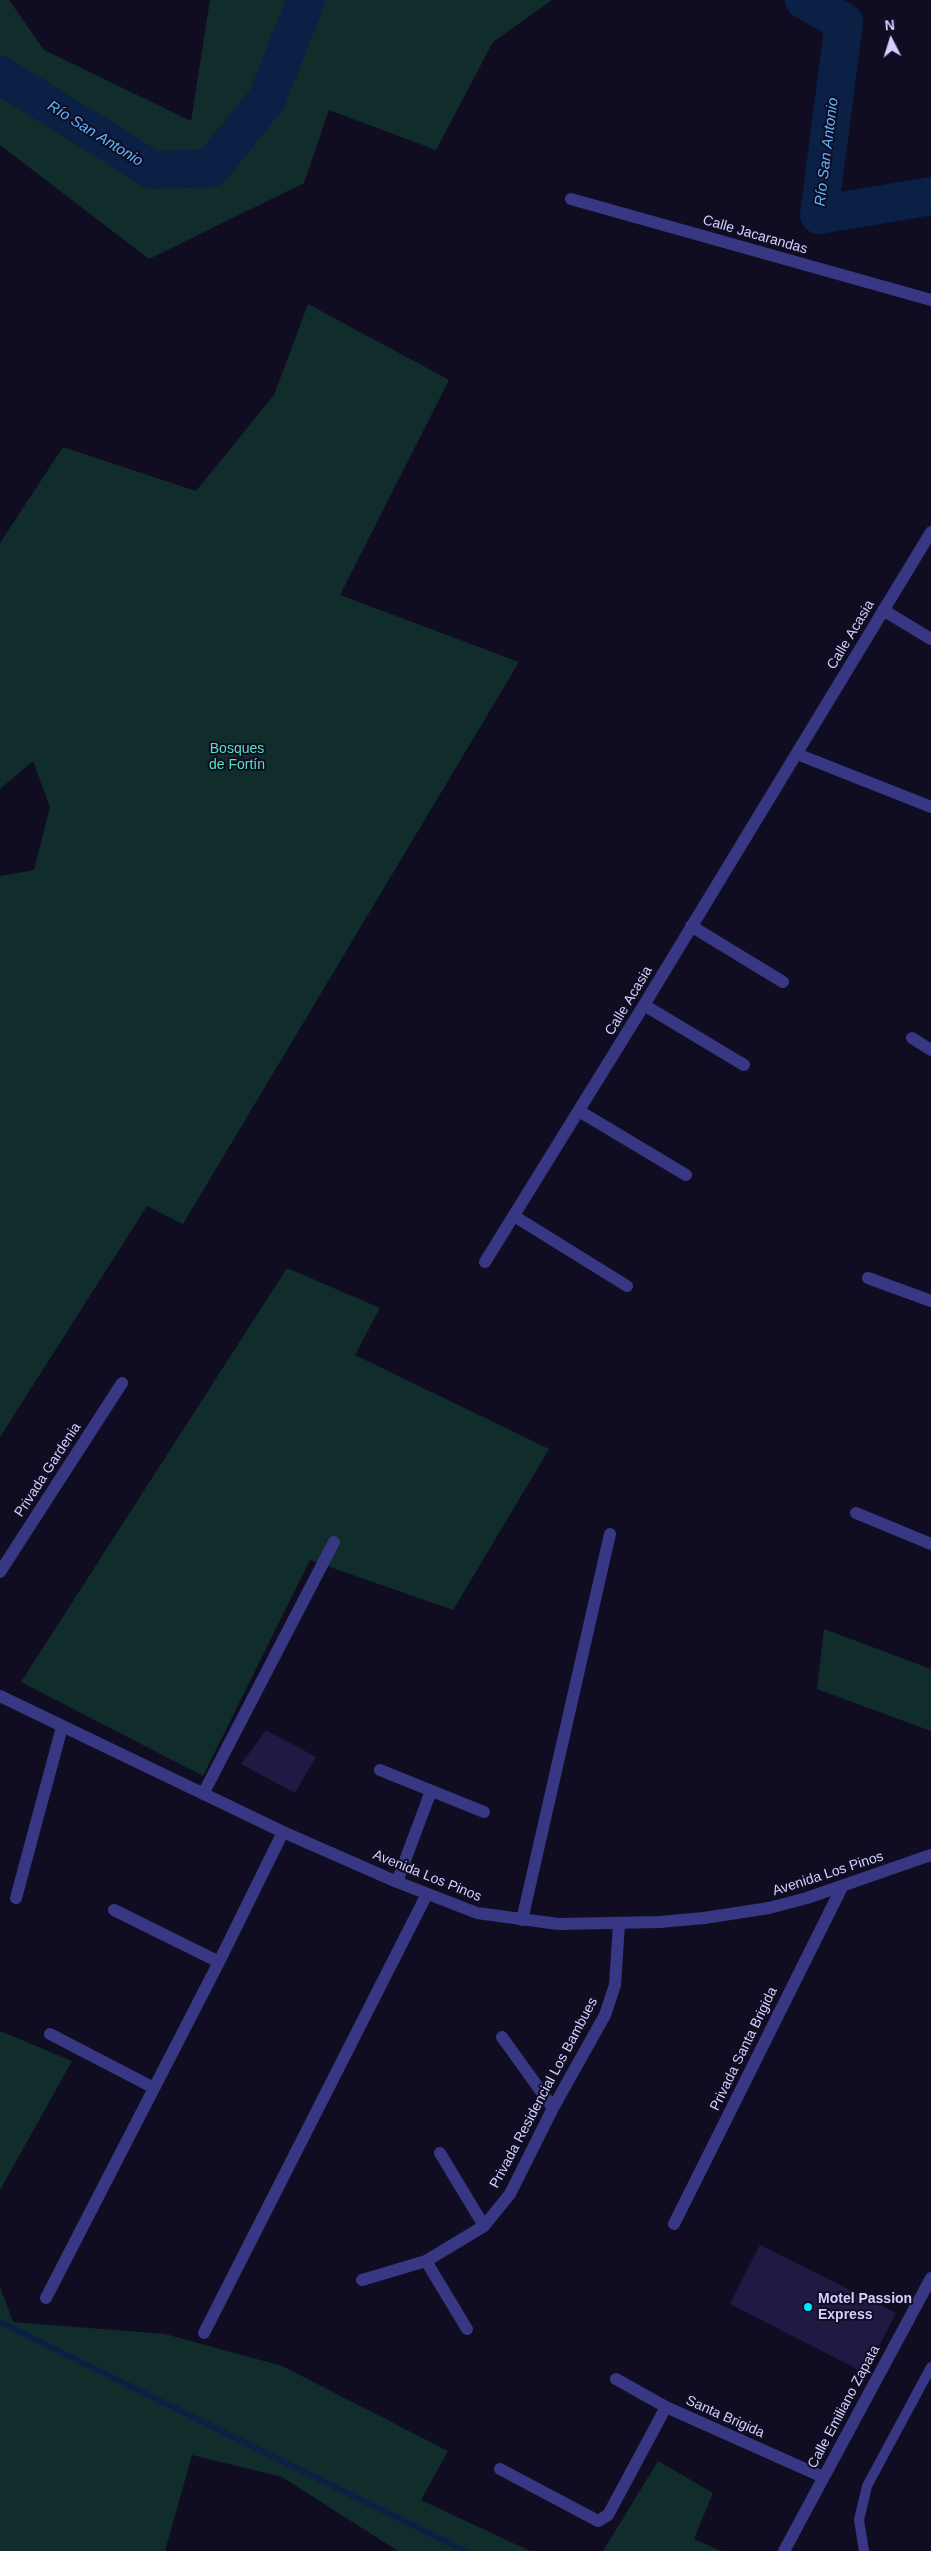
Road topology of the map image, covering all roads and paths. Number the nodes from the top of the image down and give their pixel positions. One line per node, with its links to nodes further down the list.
1 (570, 199): 2 (street, Calle Jacarandas)
2 (931, 300)
3 (931, 532): 4 (street, Calle Acasia)
4 (883, 610): 5 (street); 6 (street, Calle Acasia)
5 (931, 639)
6 (797, 754): 7 (street); 8 (street, Calle Acasia)
7 (931, 807)
8 (691, 926): 9 (street); 10 (street, Calle Acasia)
9 (783, 982)
10 (644, 1005): 13 (street); 14 (street, Calle Acasia)
11 (912, 1038): 12 (street)
12 (931, 1050)
13 (744, 1065)
14 (579, 1111): 15 (street); 16 (street, Calle Acasia)
15 (686, 1175)
16 (514, 1216): 17 (street, Calle Acasia); 19 (street)
17 (484, 1262)
18 (868, 1278): 20 (street)
19 (627, 1286)
20 (931, 1301)
21 (122, 1383): 26 (street, Privada Gardenia)
22 (856, 1513): 25 (street)
23 (610, 1534): 40 (street)
24 (334, 1542): 31 (street)
25 (931, 1544)
26 (0, 1572)
27 (0, 1696): 28 (street, Avenida Los Pinos)
28 (62, 1727): 31 (street, Avenida Los Pinos); 38 (street)
29 (380, 1770): 30 (street)
30 (432, 1791): 32 (street); 35 (street)
31 (203, 1794): 33 (street, Avenida Los Pinos)
32 (484, 1812)
33 (282, 1832): 35 (street, Avenida Los Pinos); 42 (street)
34 (931, 1855): 36 (street, Avenida Los Pinos)
35 (396, 1882): 37 (street, Avenida Los Pinos)
36 (842, 1887): 41 (street, Avenida Los Pinos); 48 (street, Privada Santa Brigida)
37 (427, 1894): 40 (street, Avenida Los Pinos); 55 (street)
38 (16, 1898)
39 (114, 1910): 42 (street)
40 (522, 1920): 41 (street, Avenida Los Pinos)
41 (620, 1924): 46 (street, Privada Residencial Los Bambues)
42 (219, 1962): 45 (street)
43 (50, 2034): 45 (street)
44 (502, 2038): 46 (street)
45 (154, 2088): 53 (street)
46 (553, 2108): 49 (street, Privada Residencial Los Bambues)
47 (440, 2153): 49 (street)
48 (674, 2224)
49 (484, 2226): 50 (street, Privada Residencial Los Bambues)
50 (426, 2261): 52 (street, Privada Residencial Los Bambues); 54 (street)
51 (931, 2278): 60 (street, Calle Emiliano Zapata)
52 (362, 2280)
53 (46, 2298)
54 (467, 2329)
55 (204, 2333)
56 (931, 2367): 62 (lane)
57 (616, 2379): 58 (street, Santa Brigida)
58 (666, 2407): 59 (street); 60 (street, Santa Brigida)
59 (500, 2469)
60 (823, 2477): 61 (street, Calle Emiliano Zapata)
61 (784, 2551)
62 (864, 2551)

